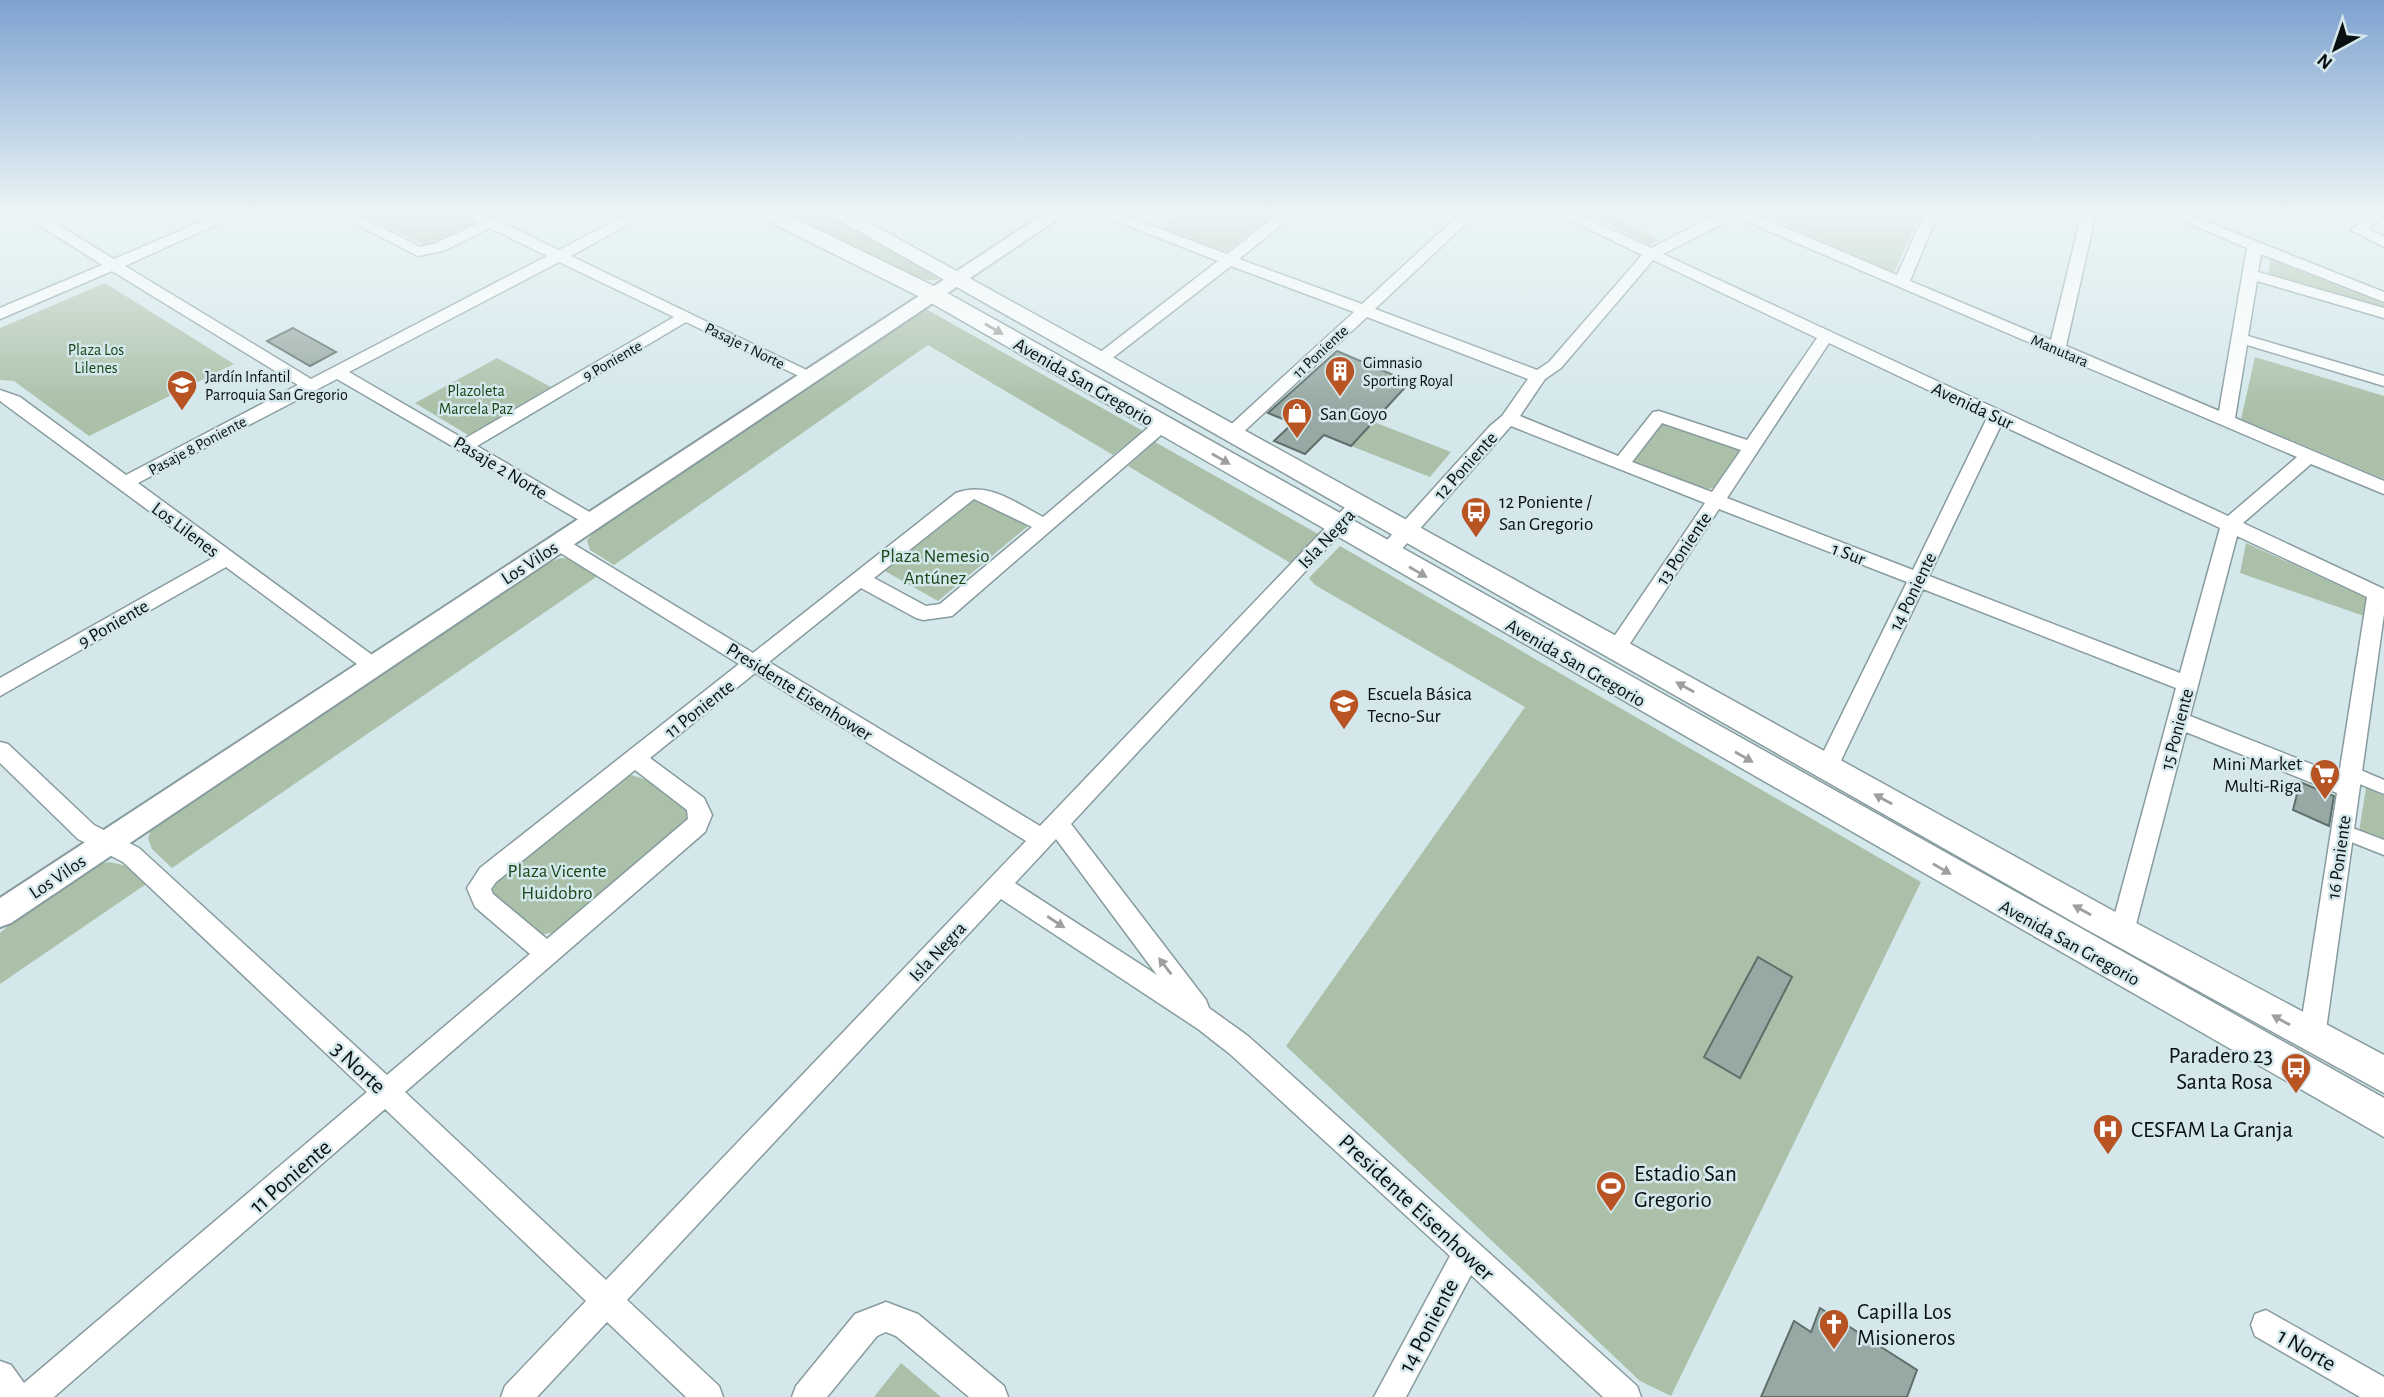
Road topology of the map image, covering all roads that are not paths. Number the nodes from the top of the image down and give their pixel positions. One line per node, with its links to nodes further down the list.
1 (85, 277): 25 (street)
2 (133, 277): 35 (street)
3 (518, 277): 31 (street, Pasaje 8 Poniente)
4 (603, 277): 26 (street, Pasaje 1 Norte)
5 (898, 277): 21 (main road, Avenida San Gregorio)
6 (951, 277): 19 (main road, Avenida San Gregorio)
7 (960, 277): 19 (street, Los Vilos)
8 (1207, 277): 30 (street)
9 (1276, 277): 23 (street)
10 (1400, 277): 23 (street, 11 Poniente)
11 (1631, 277): 33 (street, 12 Poniente)
12 (1700, 277): 27 (street, Avenida Sur)
13 (1891, 277): 20 (street, Manutara)
14 (1904, 277): 20 (street)
15 (2074, 277): 29 (street)
16 (2249, 277): 28 (street)
17 (2261, 277): 24 (street)
18 (2331, 277): 22 (street)
19 (956, 280): 21 (street, Los Vilos); 30 (main road, Avenida San Gregorio)
20 (1902, 282): 29 (street, Manutara)
21 (934, 295): 32 (street, Los Vilos); 40 (main road, Avenida San Gregorio, one-way to 40)
22 (2384, 298)
23 (1365, 310): 33 (street); 41 (street, 11 Poniente)
24 (2384, 313)
25 (0, 314)
26 (686, 317): 32 (street, Pasaje 1 Norte); 42 (street, 9 Poniente)
27 (1826, 336): 37 (street, Avenida Sur); 43 (street, 13 Poniente)
28 (2239, 338): 34 (street); 39 (street)
29 (2057, 349): 39 (street, Manutara)
30 (1100, 360): 41 (main road, Avenida San Gregorio)
31 (337, 372): 35 (street, Pasaje 8 Poniente); 42 (street, Pasaje 2 Norte)
32 (811, 376): 50 (street, Los Vilos)
33 (1536, 377): 38 (street, 12 Poniente)
34 (2384, 381)
35 (311, 386): 46 (street, Pasaje 8 Poniente)
36 (0, 395): 46 (street, Los Lilenes)
37 (1997, 416): 51 (street, Avenida Sur); 58 (street, 14 Poniente)
38 (1511, 418): 45 (street, 1 Sur); 53 (street, 12 Poniente)
39 (2226, 420): 44 (street, Manutara)
40 (1162, 425): 49 (main road, Avenida San Gregorio, one-way to 49); 52 (street)
41 (1231, 434): 49 (main road, Avenida San Gregorio)
42 (465, 446): 50 (street, Pasaje 2 Norte)
43 (1751, 447): 45 (street); 48 (street, 13 Poniente)
44 (2309, 456): 47 (street, Manutara); 51 (street)
45 (1621, 464): 48 (street, 1 Sur)
46 (124, 483): 56 (street, Los Lilenes)
47 (2384, 488)
48 (1715, 501): 58 (street, 1 Sur); 60 (street, 13 Poniente)
49 (1348, 515): 53 (main road, Avenida San Gregorio); 55 (main road, Avenida San Gregorio); 71 (street, Isla Negra)
50 (592, 521): 54 (street, Los Vilos)
51 (2230, 525): 59 (street, Avenida Sur); 63 (street, 15 Poniente)
52 (1045, 526): 57 (street, 11 Poniente); 57 (street)
53 (1406, 531): 55 (street, 12 Poniente); 60 (main road, Avenida San Gregorio)
54 (558, 543): 61 (street, Presidente Eisenhower); 62 (street, Los Vilos)
55 (1386, 554): 83 (main road, Avenida San Gregorio, one-way to 83)
56 (226, 559): 62 (street, Los Lilenes); 64 (street, 9 Poniente)
57 (861, 579): 61 (street, 11 Poniente)
58 (1918, 579): 63 (street, 1 Sur); 68 (street, 14 Poniente)
59 (2381, 595): 69 (street, 16 Poniente)
60 (1616, 649): 68 (main road, Avenida San Gregorio, one-way to 60)
61 (755, 663): 67 (street, 11 Poniente); 71 (street, Presidente Eisenhower)
62 (372, 666): 73 (street, Los Vilos)
63 (2188, 684): 65 (street, 15 Poniente)
64 (0, 688)
65 (2178, 720): 69 (street); 77 (street, 15 Poniente)
66 (0, 750): 73 (street, 3 Norte)
67 (635, 759): 78 (street, 11 Poniente); 78 (street, 11 Poniente)
68 (1827, 767): 77 (main road, Avenida San Gregorio, one-way to 68)
69 (2350, 780): 70 (street); 72 (street, 16 Poniente)
70 (2384, 787)
71 (1050, 831): 75 (street, Isla Negra); 79 (street, Presidente Eisenhower, one-way to 71)
72 (2342, 831): 74 (street); 80 (street, 16 Poniente)
73 (106, 843): 76 (street, Los Vilos); 82 (street, 3 Norte)
74 (2384, 848)
75 (999, 885): 79 (street, Presidente Eisenhower, one-way to 79); 85 (street, Isla Negra)
76 (0, 914)
77 (2122, 932): 80 (main road, Avenida San Gregorio, one-way to 77)
78 (548, 954): 82 (street, 11 Poniente)
79 (1207, 1021): 84 (street, Presidente Eisenhower)
80 (2312, 1037): 81 (main road, Avenida San Gregorio)
81 (2384, 1075)
82 (386, 1092): 85 (street, 3 Norte); 90 (street, 11 Poniente)
83 (2384, 1119)
84 (1466, 1254): 95 (street, 14 Poniente); 96 (street, Presidente Eisenhower)
85 (607, 1301): 91 (street, Isla Negra); 92 (street, 3 Norte)
86 (2266, 1325): 88 (street, 1 Norte)
87 (0, 1376): 89 (street)
88 (2384, 1394)
89 (16, 1397)
90 (31, 1397)
91 (516, 1397)
92 (708, 1397)
93 (807, 1397): 94 (street)
94 (993, 1397)
95 (1389, 1397)
96 (1626, 1397)

